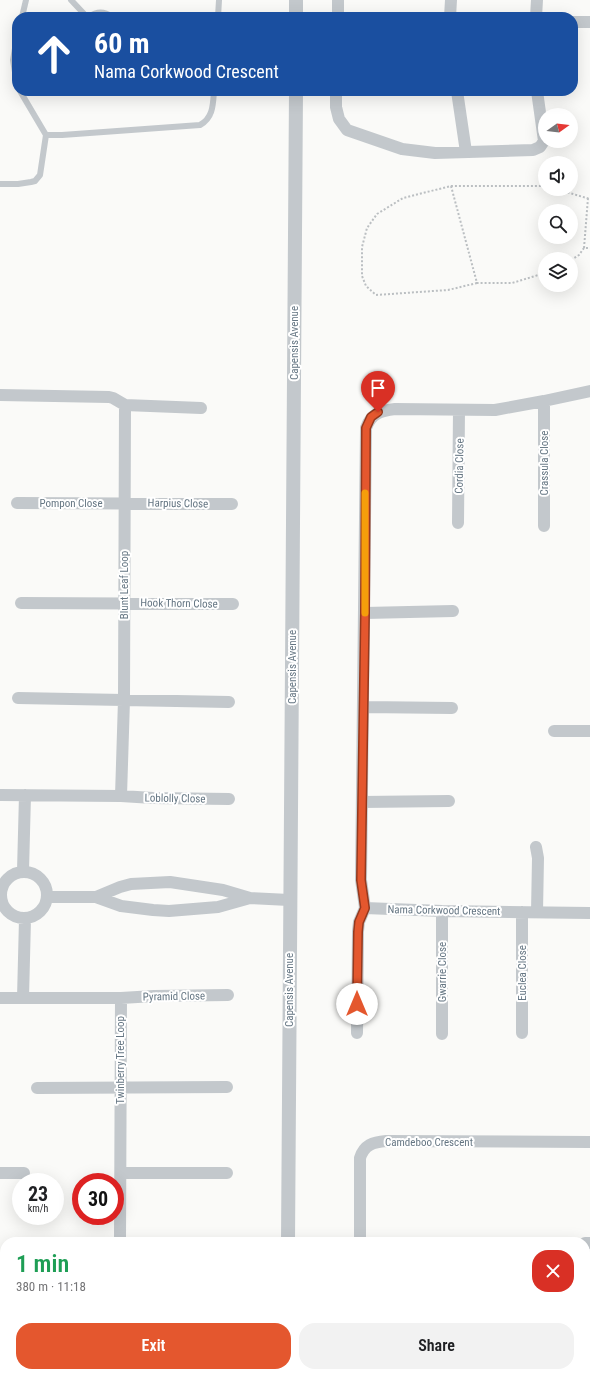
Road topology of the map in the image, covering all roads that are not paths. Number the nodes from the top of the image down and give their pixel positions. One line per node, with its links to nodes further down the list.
1 (26, 0): 8 (lane)
2 (71, 0): 9 (lane)
3 (219, 0): 10 (lane)
4 (296, 0): 11 (street)
5 (338, 0): 12 (street)
6 (451, 0): 13 (street)
7 (537, 0): 14 (street)
8 (23, 12)
9 (83, 12)
10 (218, 12)
11 (296, 12)
12 (338, 12)
13 (450, 12)
14 (536, 12)
15 (578, 22): 16 (street)
16 (590, 22)
17 (22, 96): 23 (lane)
18 (214, 96): 23 (lane)
19 (296, 96): 61 (street, Capensis Avenue)
20 (336, 96): 24 (street)
21 (457, 96): 24 (street)
22 (538, 96): 24 (street)
23 (46, 135): 25 (lane)
24 (466, 152)
25 (0, 184)
26 (590, 391): 28 (street)
27 (0, 395): 29 (street)
28 (544, 401): 31 (street); 36 (street, Crassula Close)
29 (125, 405): 30 (street); 32 (street, Blunt Leaf Loop)
30 (201, 408)
31 (459, 410): 35 (street, Cordia Close); 41 (street)
32 (124, 502): 33 (street, Pompon Close); 34 (street, Harpius Close); 38 (street, Blunt Leaf Loop)
33 (17, 503)
34 (232, 504)
35 (458, 523)
36 (544, 526)
37 (21, 603): 38 (street, Hook Thorn Close)
38 (125, 603): 39 (street, Hook Thorn Close); 43 (street, Blunt Leaf Loop)
39 (233, 604)
40 (453, 611): 41 (street)
41 (365, 613): 45 (street)
42 (18, 698): 43 (street)
43 (124, 700): 44 (street); 51 (street, Blunt Leaf Loop)
44 (229, 702)
45 (364, 707): 46 (street); 54 (street)
46 (452, 708)
47 (554, 731): 48 (street)
48 (590, 731)
49 (0, 795): 50 (street)
50 (25, 795): 51 (street); 56 (street)
51 (121, 796): 52 (street, Loblolly Close)
52 (229, 799)
53 (449, 801): 54 (street)
54 (362, 802): 62 (street)
55 (536, 847): 65 (street)
56 (23, 872): 57 (street); 58 (street)
57 (0, 897): 67 (street)
58 (48, 897): 59 (street); 67 (street)
59 (96, 897): 60 (street); 60 (street)
60 (250, 898): 61 (street)
61 (289, 900): 86 (street, Capensis Avenue)
62 (365, 908): 63 (street, Nama Corkwood Crescent); 72 (street)
63 (442, 911): 64 (street, Nama Corkwood Crescent); 73 (street, Gwarrie Close)
64 (522, 912): 65 (street, Nama Corkwood Crescent); 74 (street, Euclea Close)
65 (537, 912): 66 (street, Nama Corkwood Crescent)
66 (590, 913)
67 (25, 919): 70 (street)
68 (228, 995): 71 (street, Pyramid Close)
69 (0, 998): 70 (street)
70 (23, 998): 71 (street)
71 (121, 998): 77 (street, Twinberry Tree Loop)
72 (357, 1033)
73 (442, 1034)
74 (522, 1034)
75 (227, 1087): 77 (street)
76 (37, 1088): 77 (street)
77 (120, 1088): 81 (street, Twinberry Tree Loop)
78 (590, 1142): 87 (street, Camdeboo Crescent)
79 (0, 1173): 80 (street)
80 (12, 1173)
81 (121, 1173)
82 (124, 1173): 83 (street)
83 (227, 1173)
84 (120, 1225): 85 (street, Twinberry Tree Loop)
85 (120, 1237)
86 (288, 1237)
87 (360, 1237)

